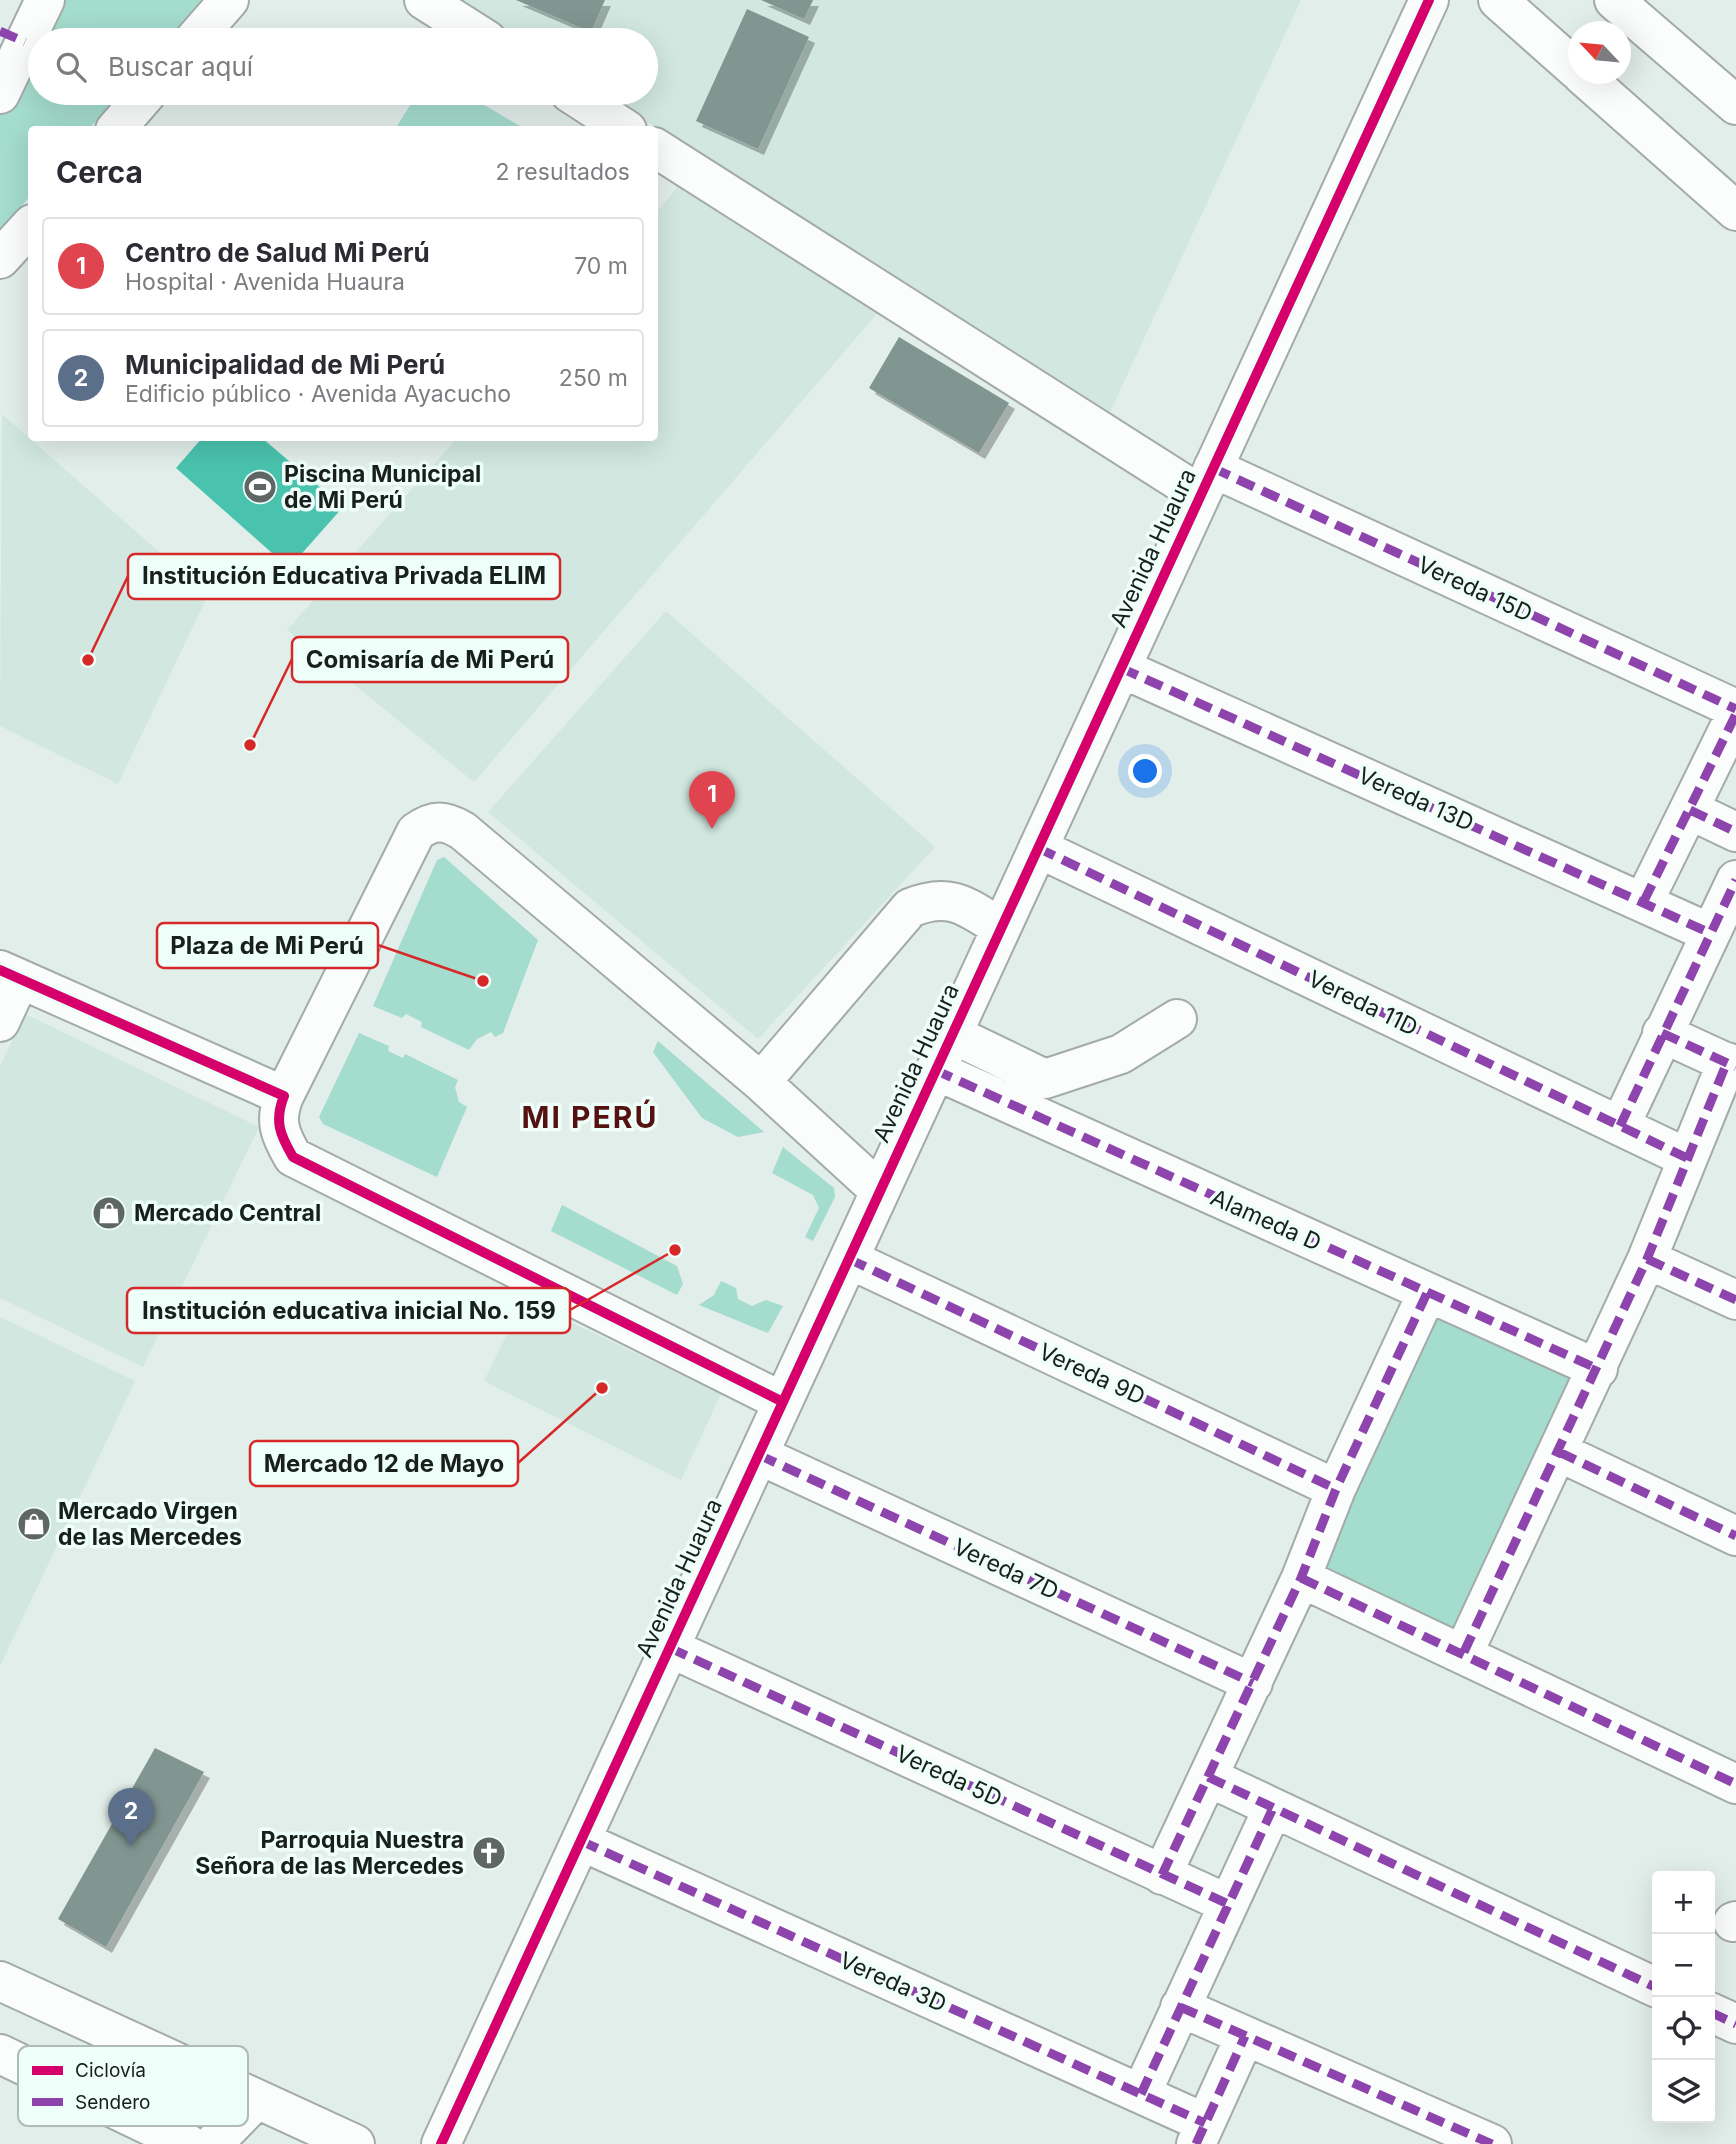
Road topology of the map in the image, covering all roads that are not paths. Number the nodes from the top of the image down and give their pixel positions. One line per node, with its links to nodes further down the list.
1 (45, 0): 9 (street)
2 (229, 0): 7 (street)
3 (424, 0): 8 (street)
4 (1429, 0): 22 (street, Avenida Huaura)
5 (1498, 0): 10 (street)
6 (1614, 0): 15 (street)
7 (204, 28)
8 (468, 28)
9 (12, 36): 12 (street)
10 (1568, 61)
11 (1594, 84): 19 (street)
12 (0, 93)
13 (137, 105): 16 (street)
14 (588, 105): 17 (street)
15 (1736, 106)
16 (118, 126)
17 (621, 126)
18 (658, 149): 22 (street, Vereda 15D)
19 (1732, 201)
20 (28, 228): 21 (street)
21 (0, 260)
22 (1207, 481): 23 (street, Avenida Huaura); 24 (street, Vereda 15D)
23 (1121, 668): 27 (street, Avenida Huaura); 29 (street, Vereda 13D)
24 (1736, 711): 25 (street)
25 (1690, 810): 26 (street); 29 (street)
26 (1736, 832)
27 (1038, 848): 30 (street, Avenida Huaura); 41 (street, Vereda 11D)
28 (1736, 880): 31 (street)
29 (1644, 901): 31 (street, Vereda 13D)
30 (1001, 928): 36 (street, Avenida Huaura); 39 (street)
31 (1710, 933): 35 (street)
32 (10, 974): 34 (street); 40 (street)
33 (1177, 1019): 36 (street)
34 (0, 1022)
35 (1662, 1032): 37 (street); 41 (street)
36 (952, 1034): 38 (street, Avenida Huaura)
37 (1731, 1065): 42 (street)
38 (935, 1070): 43 (street, Avenida Huaura); 46 (street, Alameda D)
39 (761, 1082): 40 (street); 43 (street)
40 (284, 1096): 49 (street)
41 (1620, 1126): 42 (street, Vereda 11D)
42 (1687, 1158): 45 (street)
43 (880, 1191): 44 (street, Avenida Huaura)
44 (849, 1259): 49 (street, Avenida Huaura); 52 (street, Vereda 9D)
45 (1647, 1259): 47 (street); 48 (street)
46 (1426, 1293): 48 (street, Alameda D); 52 (street)
47 (1736, 1300)
48 (1598, 1369): 50 (street)
49 (783, 1402): 51 (street, Avenida Huaura)
50 (1559, 1451): 53 (street); 56 (street)
51 (759, 1455): 55 (street, Avenida Huaura); 57 (street, Vereda 7D)
52 (1336, 1489): 54 (street)
53 (1736, 1536)
54 (1301, 1578): 56 (street); 57 (street)
55 (670, 1648): 61 (street, Avenida Huaura); 62 (street, Vereda 5D)
56 (1464, 1653): 59 (street)
57 (1253, 1683): 58 (street)
58 (1208, 1777): 60 (street); 62 (street)
59 (1736, 1784)
60 (1272, 1810): 63 (street); 65 (street)
61 (581, 1841): 73 (street, Vereda 3D); 83 (street, Avenida Huaura)
62 (1162, 1875): 63 (street, Vereda 5D)
63 (1228, 1904): 66 (street)
64 (0, 1981): 70 (street)
65 (1652, 1986)
66 (1180, 2007): 69 (street); 73 (street)
67 (1715, 2014): 68 (street)
68 (1736, 2024)
69 (1245, 2036): 79 (street); 84 (street)
70 (140, 2046)
71 (0, 2054): 72 (street)
72 (18, 2063)
73 (1141, 2094): 79 (street, Vereda 3D)
74 (248, 2096): 75 (street)
75 (256, 2100): 76 (street); 82 (street)
76 (248, 2108)
77 (150, 2126): 80 (street)
78 (231, 2126): 81 (street)
79 (1200, 2134)
80 (188, 2144)
81 (213, 2144)
82 (355, 2144)
83 (441, 2144)
84 (1492, 2144)

